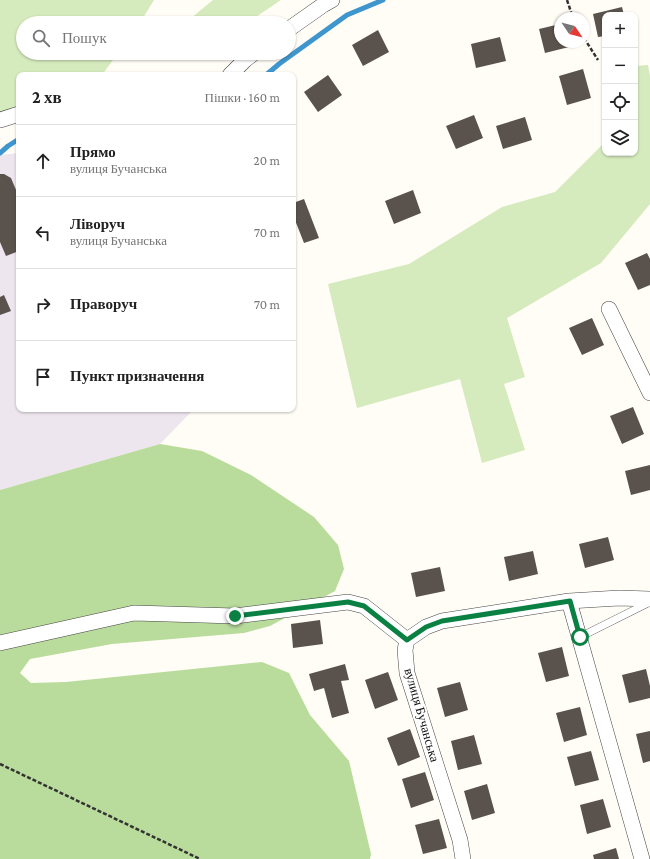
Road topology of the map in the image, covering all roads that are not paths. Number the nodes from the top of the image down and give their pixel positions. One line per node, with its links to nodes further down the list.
1 (332, 0): 2 (street)
2 (296, 24)
3 (245, 60): 4 (street)
4 (233, 72)
5 (16, 115): 6 (street)
6 (0, 120)
7 (610, 309): 8 (street)
8 (650, 393)
9 (650, 600): 10 (street); 11 (lane)
10 (570, 601): 11 (street); 12 (street)
11 (580, 637): 15 (street)
12 (407, 640): 13 (street); 14 (street, вулиця Бучанська)
13 (0, 643)
14 (463, 859)
15 (642, 859)

